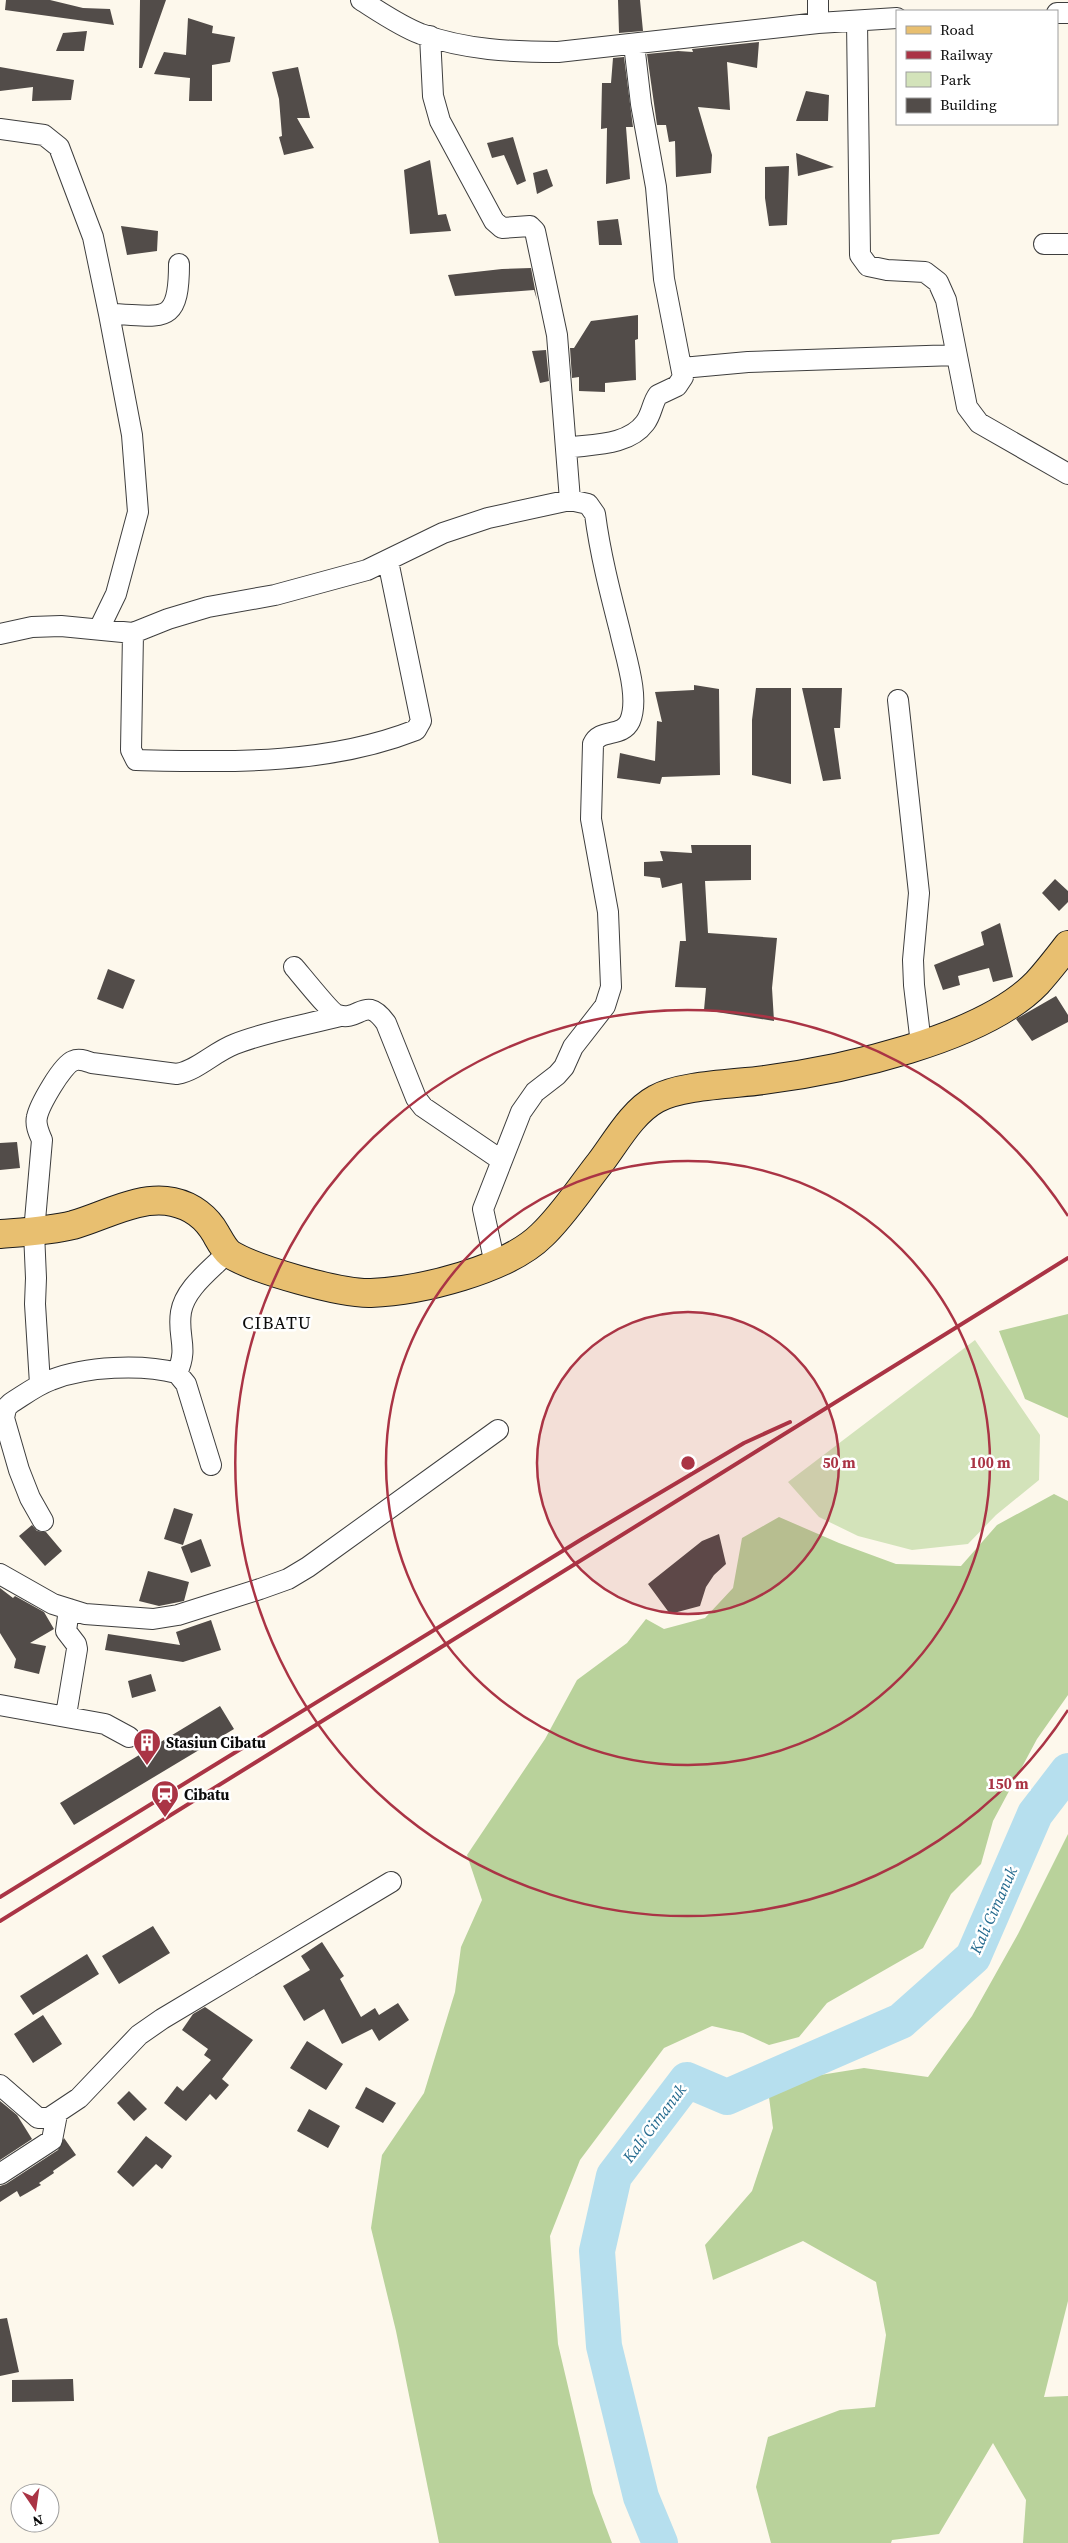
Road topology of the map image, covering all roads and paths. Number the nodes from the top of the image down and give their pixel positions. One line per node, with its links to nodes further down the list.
1 (361, 0): 6 (street)
2 (818, 0): 4 (street)
3 (896, 18): 5 (street)
4 (818, 22): 5 (street); 7 (street)
5 (857, 22): 13 (street)
6 (430, 36): 7 (street); 15 (street)
7 (634, 44): 14 (street)
8 (0, 129): 12 (street)
9 (1044, 244): 10 (street)
10 (1068, 244)
11 (179, 264): 12 (street)
12 (109, 314): 19 (street)
13 (956, 355): 14 (street); 16 (street)
14 (682, 368): 15 (street)
15 (566, 448): 17 (street)
16 (1068, 474)
17 (570, 500): 18 (street); 27 (street)
18 (388, 561): 20 (street); 20 (street)
19 (99, 629): 20 (street); 21 (street)
20 (133, 633)
21 (0, 634)
22 (898, 700): 26 (street)
23 (1068, 945): 26 (main road)
24 (294, 967): 25 (street)
25 (340, 1016): 27 (street); 28 (street)
26 (921, 1044): 31 (main road)
27 (501, 1160): 31 (street)
28 (34, 1232): 29 (main road); 30 (main road); 33 (street)
29 (0, 1234)
30 (228, 1252): 31 (main road); 32 (street)
31 (496, 1264)
32 (177, 1373): 33 (street); 35 (street)
33 (40, 1384): 36 (street)
34 (498, 1430): 38 (street)
35 (211, 1465)
36 (44, 1521)
37 (0, 1574): 38 (street)
38 (68, 1609): 40 (street)
39 (0, 1705): 40 (street)
40 (66, 1716): 41 (street)
41 (129, 1737)
42 (391, 1882): 44 (street)
43 (0, 2085): 44 (street)
44 (57, 2114): 45 (street)
45 (0, 2174)

